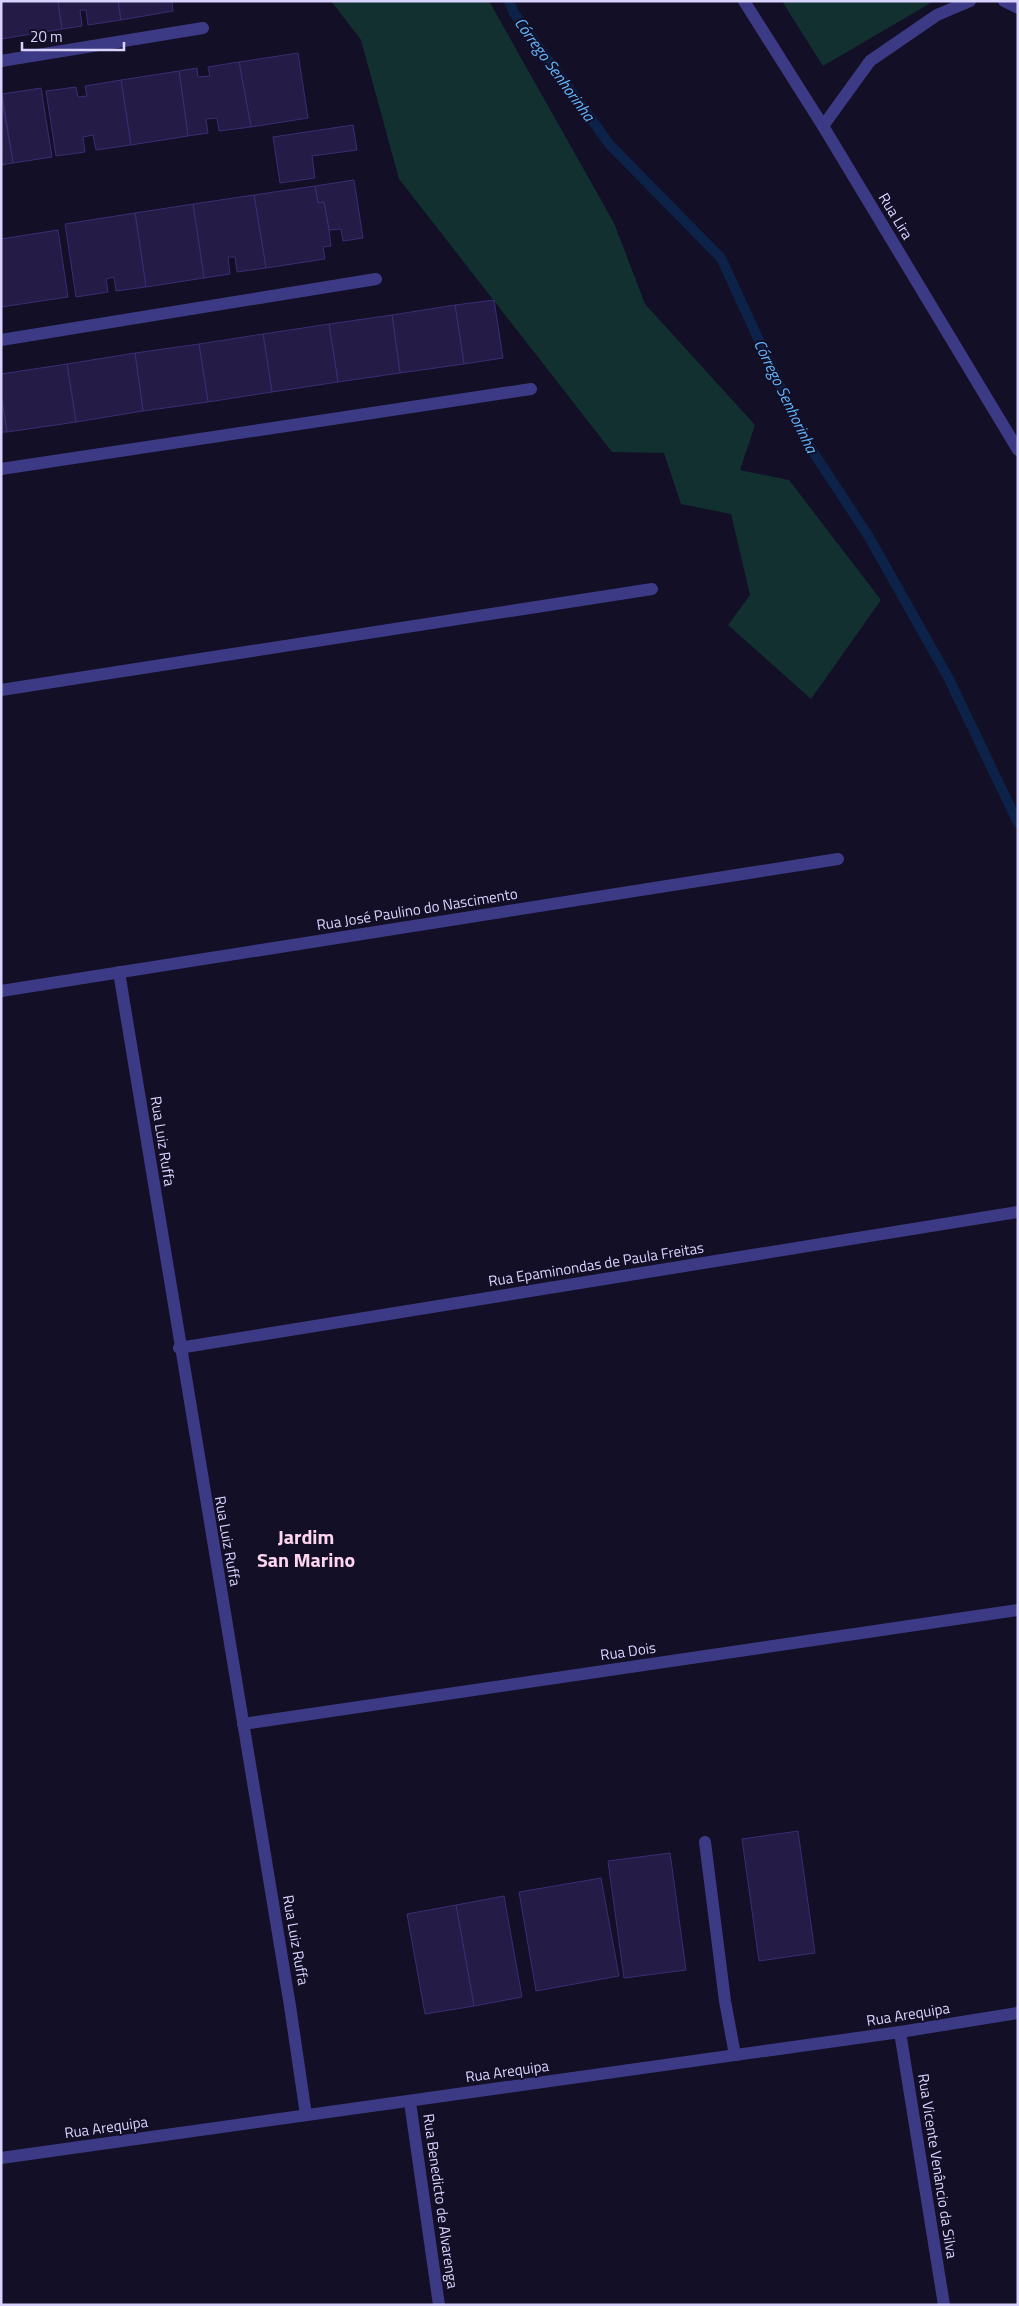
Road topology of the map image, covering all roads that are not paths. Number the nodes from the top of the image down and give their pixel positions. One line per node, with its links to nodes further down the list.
1 (744, 1): 7 (street, Rua Lira)
2 (970, 1): 7 (street)
3 (1004, 1): 4 (street)
4 (1018, 8)
5 (203, 28): 6 (street)
6 (1, 61)
7 (823, 126): 11 (street, Rua Lira)
8 (376, 279): 9 (street)
9 (1, 340)
10 (531, 389): 12 (street)
11 (1018, 450)
12 (1, 468)
13 (652, 590): 14 (street)
14 (1, 690)
15 (838, 859): 16 (street, Rua José Paulino do Nascimento)
16 (119, 972): 17 (street, Rua José Paulino do Nascimento); 19 (street, Rua Luiz Ruffa)
17 (1, 991)
18 (1018, 1212): 19 (street, Rua Epaminondas de Paula Freitas)
19 (179, 1348): 21 (street, Rua Luiz Ruffa)
20 (1018, 1610): 21 (street, Rua Dois)
21 (243, 1724): 27 (street, Rua Luiz Ruffa)
22 (705, 1842): 25 (street)
23 (1018, 2013): 24 (street, Rua Arequipa)
24 (900, 2032): 25 (street, Rua Arequipa); 30 (street, Rua Vicente Venâncio da Silva)
25 (735, 2055): 26 (street, Rua Arequipa)
26 (410, 2102): 27 (street, Rua Arequipa); 29 (street, Rua Benedicto de Alvarenga)
27 (306, 2115): 28 (street, Rua Arequipa)
28 (1, 2158)
29 (439, 2305)
30 (944, 2305)

